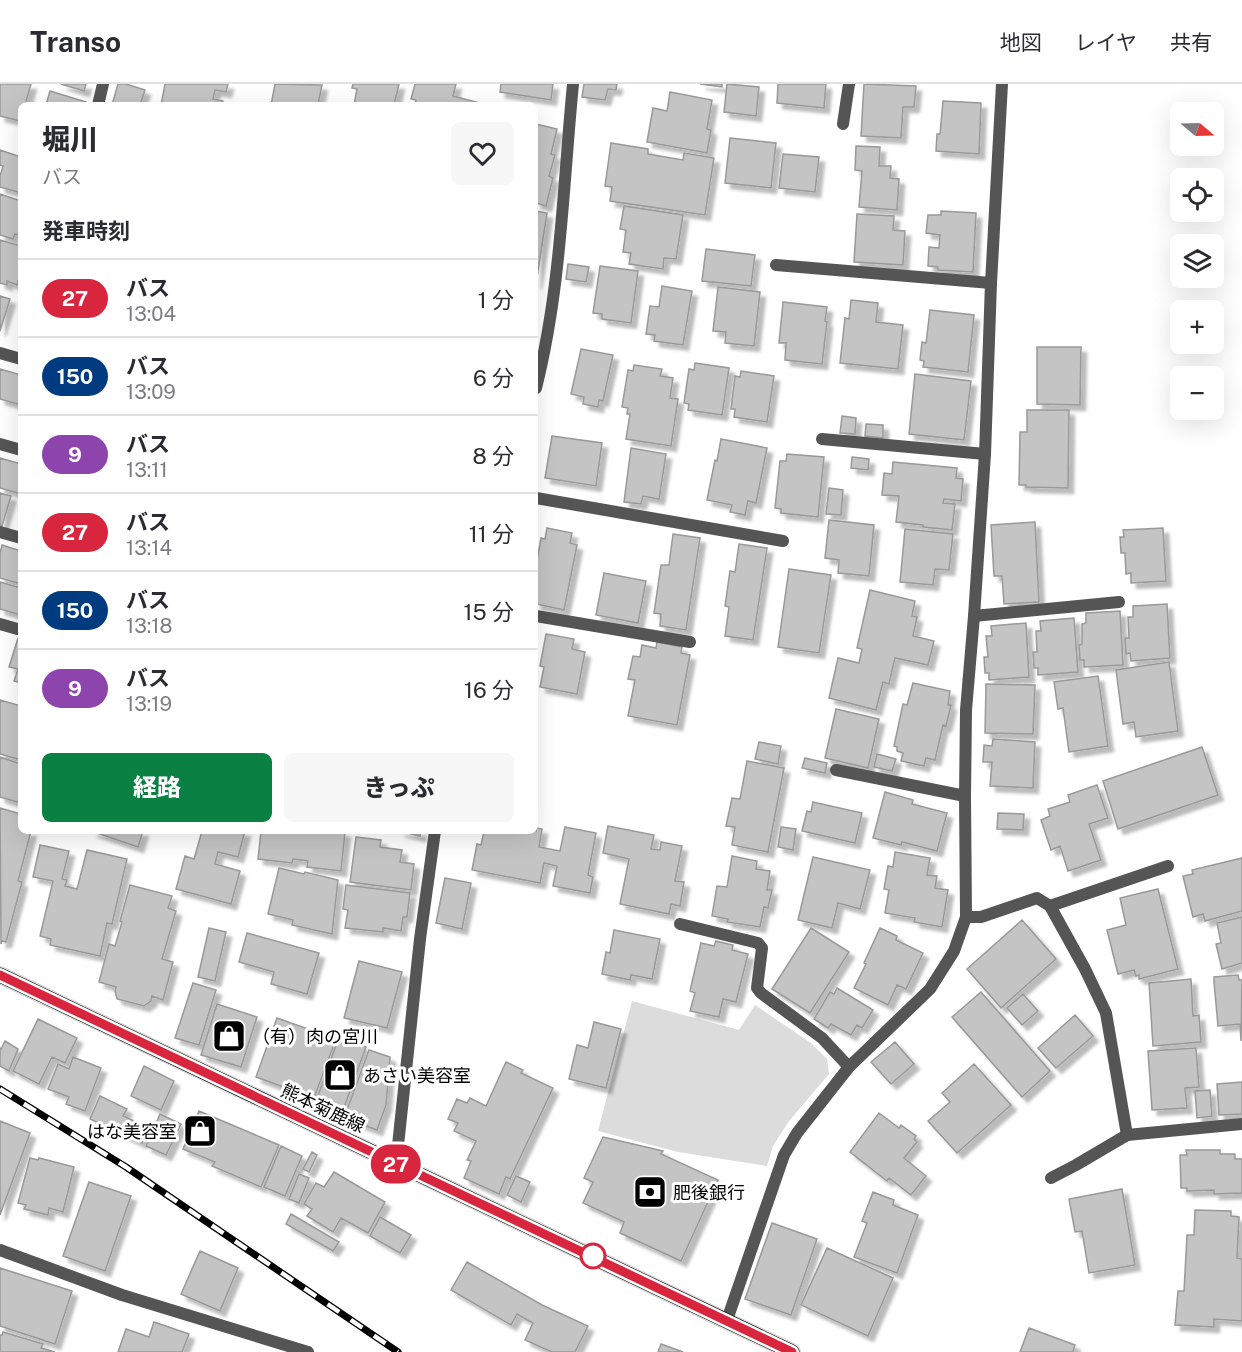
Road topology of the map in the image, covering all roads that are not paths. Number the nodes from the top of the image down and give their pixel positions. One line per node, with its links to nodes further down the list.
1 (103, 84): 5 (street)
2 (573, 84): 11 (street)
3 (849, 84): 6 (street)
4 (1002, 84): 8 (street)
5 (99, 102)
6 (843, 124)
7 (776, 265): 8 (street)
8 (991, 283): 15 (street)
9 (0, 353): 10 (street)
10 (18, 358)
11 (538, 369)
12 (822, 440): 15 (street)
13 (0, 444): 14 (street)
14 (18, 449)
15 (985, 454): 22 (street)
16 (538, 498): 19 (street)
17 (0, 532): 18 (street)
18 (18, 537)
19 (783, 541)
20 (1119, 602): 22 (street)
21 (538, 616): 25 (street)
22 (974, 616): 27 (street)
23 (0, 624): 24 (street)
24 (18, 629)
25 (690, 642)
26 (836, 771): 27 (street)
27 (964, 796): 31 (street)
28 (435, 834): 37 (street)
29 (1168, 866): 30 (street)
30 (1050, 906): 31 (street); 36 (street)
31 (966, 917): 34 (street)
32 (680, 924): 34 (street)
33 (0, 975): 37 (main road, 熊本菊鹿線)
34 (849, 1067): 40 (street)
35 (1242, 1124): 36 (street)
36 (1127, 1135): 38 (street)
37 (396, 1164): 40 (main road, 熊本菊鹿線)
38 (1051, 1178)
39 (0, 1250): 41 (street)
40 (727, 1320): 42 (main road, 熊本菊鹿線)
41 (308, 1352)
42 (792, 1352)

